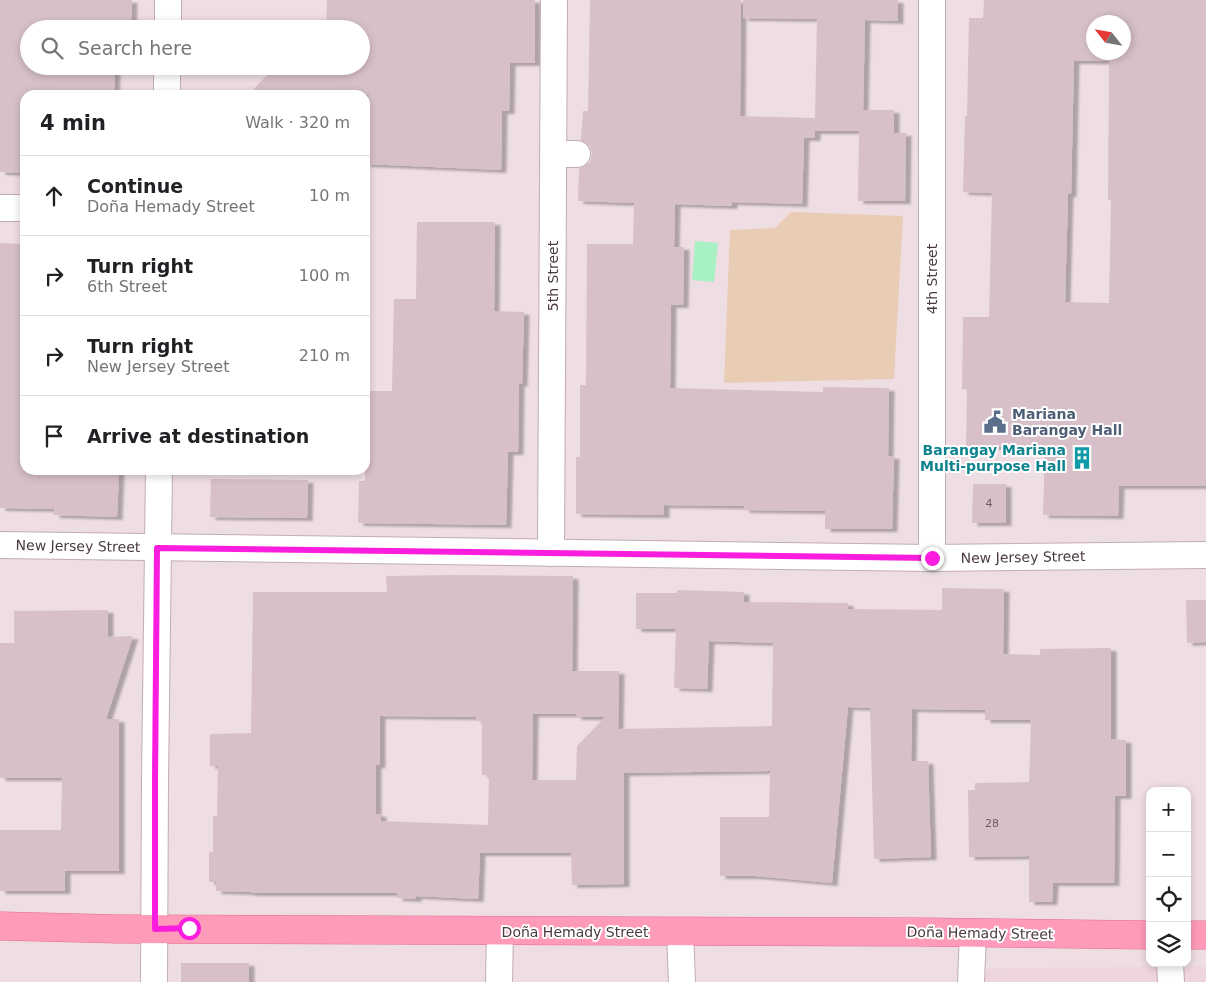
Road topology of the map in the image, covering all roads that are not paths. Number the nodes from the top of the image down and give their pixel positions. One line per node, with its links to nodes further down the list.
1 (168, 0): 4 (street)
2 (554, 0): 12 (street, 5th Street)
3 (932, 0): 14 (street, 4th Street)
4 (168, 20)
5 (167, 75): 6 (street)
6 (167, 90)
7 (0, 208): 8 (street)
8 (20, 208)
9 (159, 475): 11 (street)
10 (0, 545): 11 (street, New Jersey Street)
11 (157, 548): 12 (street, New Jersey Street); 16 (street)
12 (551, 553): 14 (street, New Jersey Street)
13 (1206, 555): 14 (street, New Jersey Street)
14 (932, 558)
15 (0, 926): 16 (main road, Doña Hemady Street)
16 (155, 929): 17 (main road, Doña Hemady Street); 24 (street)
17 (500, 931): 18 (main road, Doña Hemady Street); 25 (street)
18 (680, 932): 19 (main road, Doña Hemady Street); 26 (street)
19 (973, 934): 20 (main road, Doña Hemady Street); 27 (street)
20 (1146, 935)
21 (1191, 935): 22 (main road)
22 (1206, 935)
23 (1170, 967): 28 (street)
24 (154, 982)
25 (500, 982)
26 (682, 982)
27 (971, 982)
28 (1171, 982)

